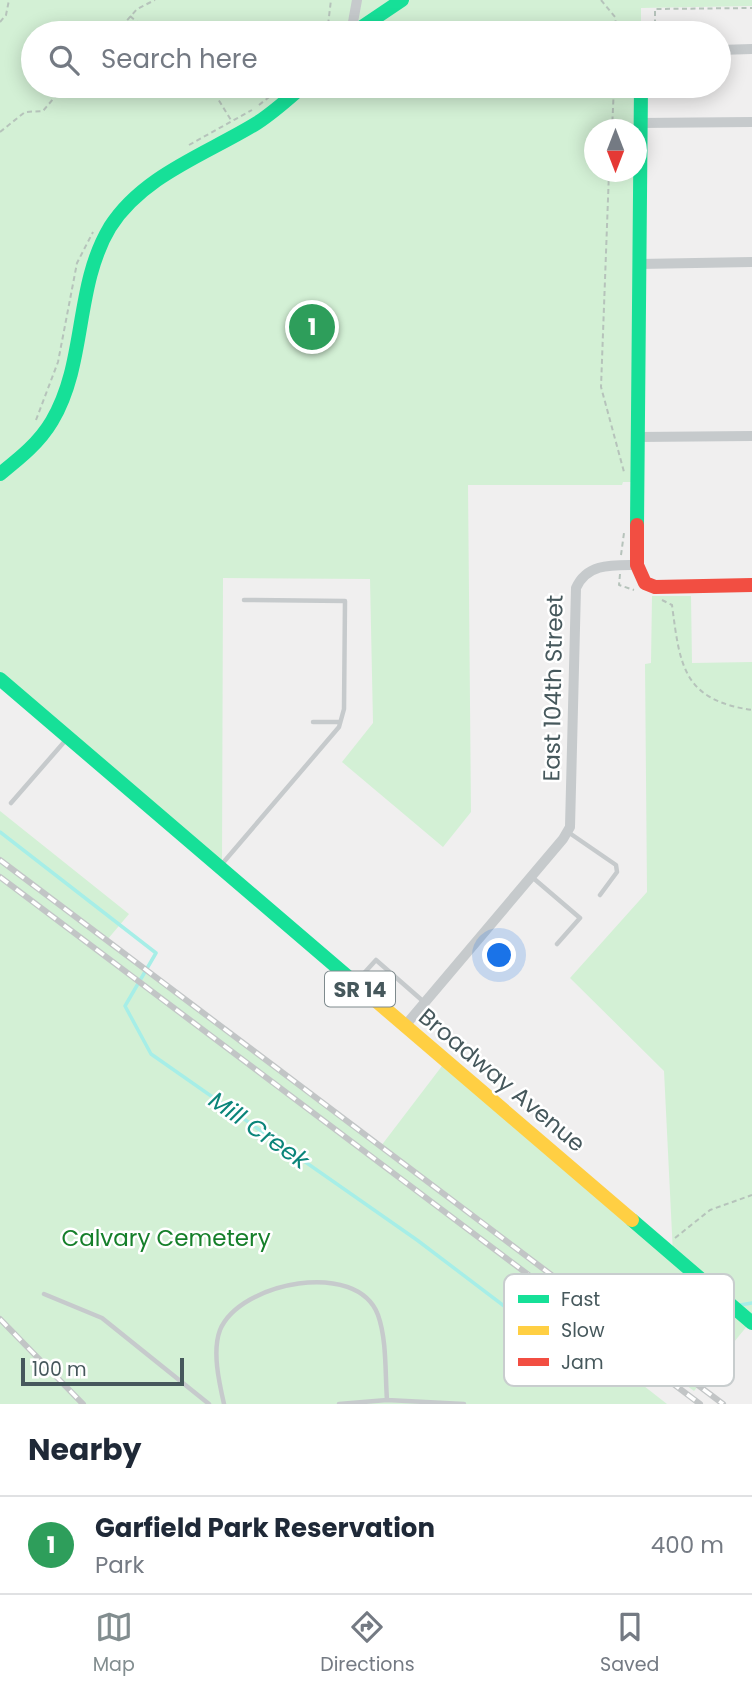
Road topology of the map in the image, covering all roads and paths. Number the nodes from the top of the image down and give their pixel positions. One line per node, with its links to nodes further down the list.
1 (9, 0): 16 (path)
2 (155, 0): 8 (path)
3 (331, 0): 11 (path)
4 (357, 0): 12 (street)
5 (402, 0): 13 (street)
6 (601, 0): 14 (path)
7 (752, 8): 15 (path)
8 (130, 16): 9 (path); 10 (path)
9 (126, 21)
10 (136, 21)
11 (328, 21)
12 (354, 21)
13 (370, 21)
14 (616, 21)
15 (655, 21)
16 (0, 22)
17 (752, 49): 18 (street)
18 (731, 50)
19 (54, 98): 30 (path)
20 (218, 98): 27 (path)
21 (268, 98): 27 (path)
22 (288, 98): 40 (street)
23 (613, 98): 25 (path)
24 (640, 98): 26 (street)
25 (612, 119)
26 (639, 119)
27 (232, 121): 31 (path)
28 (752, 122): 29 (street)
29 (647, 123)
30 (0, 132)
31 (184, 148)
32 (609, 182): 41 (path)
33 (639, 182): 36 (street)
34 (98, 225): 37 (path)
35 (752, 262): 36 (street)
36 (639, 264): 39 (street)
37 (33, 426)
38 (752, 436): 39 (street)
39 (638, 437): 44 (street)
40 (0, 474)
41 (627, 480)
42 (625, 523): 43 (path)
43 (621, 556)
44 (637, 565): 46 (street); 56 (street, East 104th Street)
45 (620, 574): 47 (path)
46 (752, 585)
47 (635, 590)
48 (657, 598): 51 (path)
49 (244, 600): 53 (lane)
50 (0, 679): 54 (street, Broadway Avenue / SR 14)
51 (752, 710)
52 (313, 722): 53 (lane)
53 (340, 722): 57 (lane)
54 (68, 738): 55 (lane); 57 (street, Broadway Avenue / SR 14)
55 (11, 803)
56 (567, 832): 58 (street, East 104th Street); 59 (lane)
57 (219, 867): 61 (street, Broadway Avenue / SR 14)
58 (531, 877): 60 (lane); 62 (street, East 104th Street)
59 (600, 895)
60 (557, 944)
61 (354, 984): 62 (lane); 63 (street, Broadway Avenue / SR 14)
62 (425, 1002): 63 (street, East 104th Street)
63 (404, 1027): 65 (street, Broadway Avenue / SR 14)
64 (752, 1195): 65 (path)
65 (665, 1248): 66 (street, Broadway Avenue / SR 14)
66 (695, 1274)
67 (44, 1294): 71 (lane)
68 (734, 1307): 69 (street, Broadway Avenue / SR 14)
69 (751, 1322)
70 (387, 1400): 72 (lane); 73 (lane); 74 (lane)
71 (209, 1404)
72 (224, 1404)
73 (339, 1404)
74 (464, 1404)

